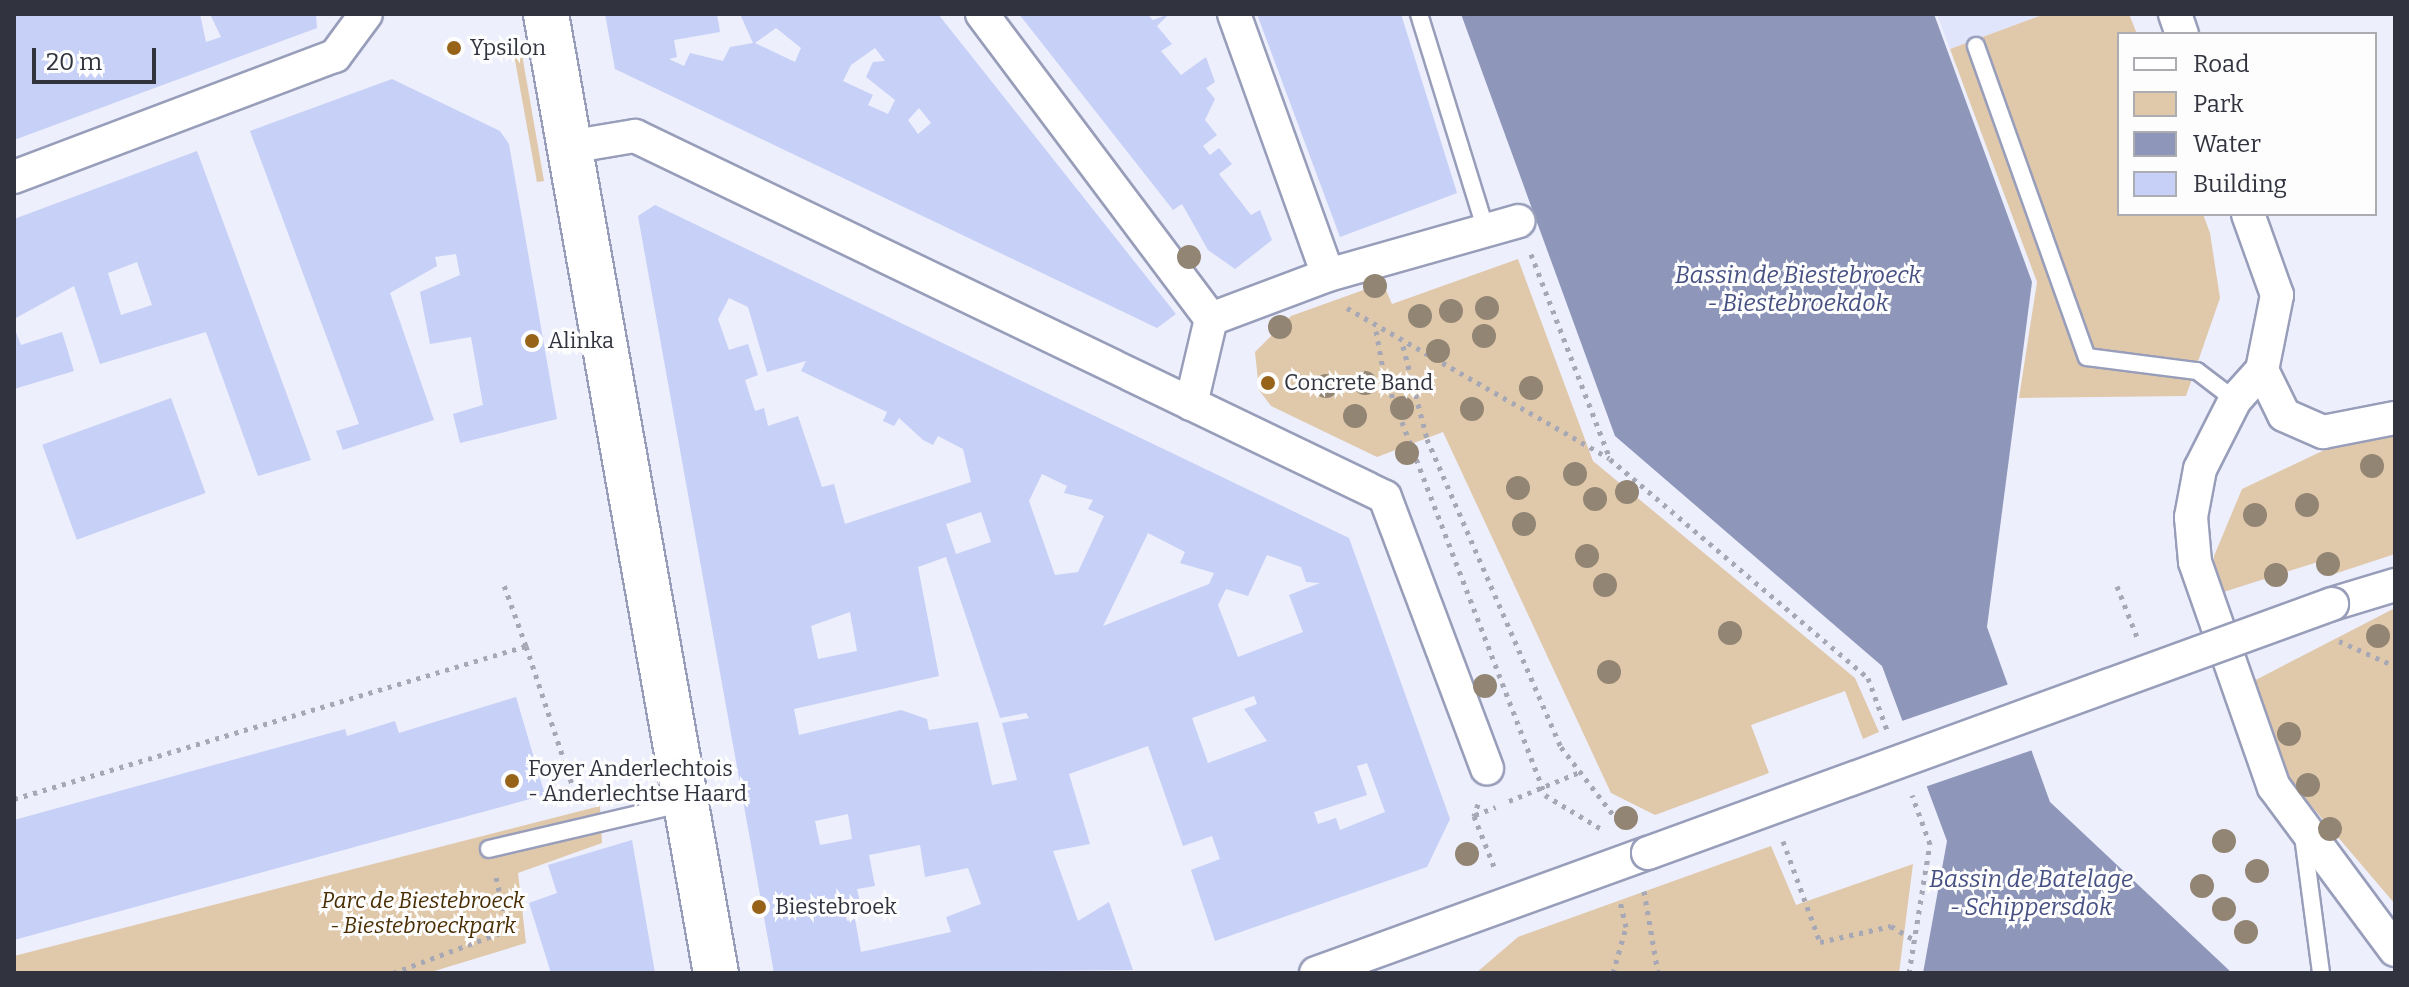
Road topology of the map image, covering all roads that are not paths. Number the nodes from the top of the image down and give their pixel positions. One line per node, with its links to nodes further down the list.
1 (366, 14): 8 (street)
2 (546, 14): 7 (main road)
3 (982, 14): 13 (street)
4 (1234, 14): 12 (street)
5 (1419, 14): 11 (lane)
6 (1976, 46): 15 (lane)
7 (569, 147): 16 (street); 20 (main road)
8 (14, 177)
9 (2249, 216): 14 (street)
10 (1519, 221): 11 (street)
11 (1486, 230): 12 (street)
12 (1328, 275): 13 (street)
13 (1211, 319): 16 (street)
14 (2262, 370): 15 (street); 17 (street)
15 (2235, 400): 21 (street)
16 (1191, 404): 19 (street)
17 (2395, 418)
18 (2389, 585): 25 (street, bridge)
19 (1487, 769)
20 (686, 803): 22 (lane); 24 (main road)
21 (2303, 834): 23 (street); 26 (lane)
22 (489, 849)
23 (2395, 950)
24 (716, 973)
25 (1316, 973)
26 (2321, 973)

